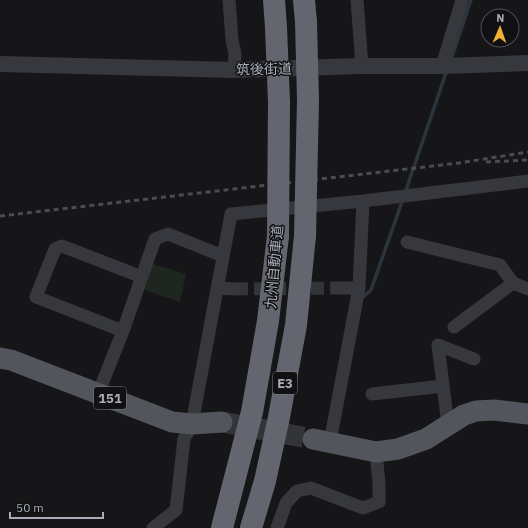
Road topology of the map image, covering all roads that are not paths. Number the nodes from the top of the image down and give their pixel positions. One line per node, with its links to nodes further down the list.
1 (229, 0): 10 (street)
2 (274, 0): 36 (highway, 九州自動車道 / E3, bridge)
3 (304, 0): 37 (highway, 九州自動車道 / E3, bridge)
4 (357, 0): 8 (street)
5 (462, 0): 9 (street)
6 (528, 63): 9 (street, 筑後街道)
7 (0, 64): 10 (street, 筑後街道)
8 (362, 66): 9 (street, 筑後街道); 10 (street, 筑後街道)
9 (446, 66)
10 (234, 70)
11 (528, 181): 12 (street)
12 (363, 201): 14 (street); 19 (street)
13 (407, 242): 16 (street)
14 (223, 256): 15 (street); 17 (street)
15 (142, 277): 23 (street); 23 (street)
16 (513, 283): 21 (street); 22 (street)
17 (217, 288): 20 (street); 31 (street)
18 (337, 288): 19 (street)
19 (359, 288): 33 (street)
20 (235, 289)
21 (528, 289)
22 (454, 327)
23 (123, 331): 27 (street)
24 (0, 358): 27 (main road, 151)
25 (474, 359): 26 (street)
26 (443, 386): 28 (street); 32 (street)
27 (98, 394): 31 (main road, 151)
28 (372, 394)
29 (528, 414): 32 (main road)
30 (222, 422): 31 (main road, 151)
31 (192, 424): 35 (street)
32 (448, 425): 34 (main road)
33 (321, 440): 34 (main road)
34 (376, 452): 38 (street)
35 (153, 528)
36 (222, 528)
37 (251, 528)
38 (277, 528)

